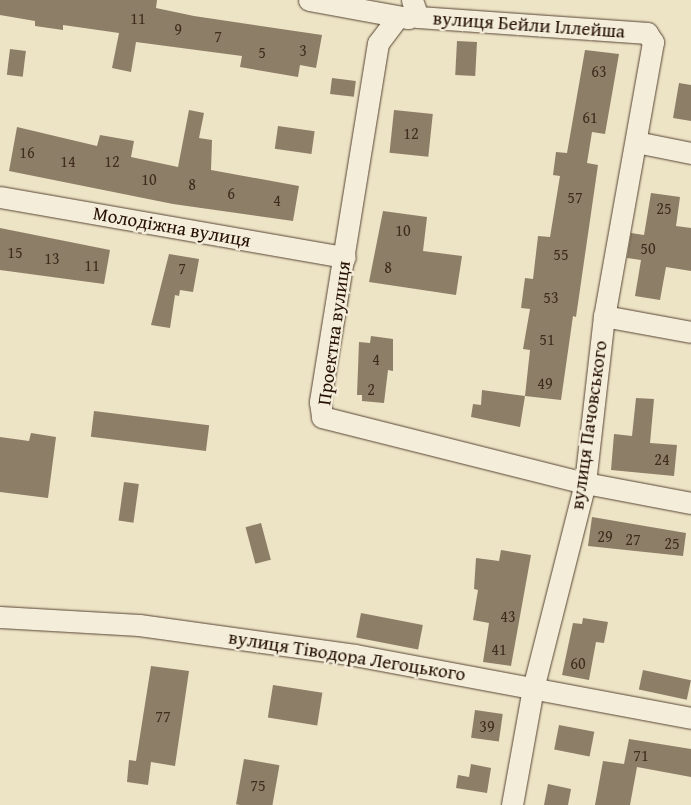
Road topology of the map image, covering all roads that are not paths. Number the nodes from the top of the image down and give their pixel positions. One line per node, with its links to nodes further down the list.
1 (309, 0): 3 (street, вулиця Бейли Іллейша)
2 (415, 9): 3 (street, вулиця Бейли Іллейша); 4 (street, вулиця Бейли Іллейша)
3 (397, 18): 8 (street, Проектна вулиця)
4 (654, 42): 5 (street, вулиця Пачовського)
5 (636, 142): 6 (street); 9 (street, вулиця Пачовського)
6 (691, 153)
7 (0, 197): 8 (street, Молодіжна вулиця)
8 (344, 257): 11 (street, Проектна вулиця)
9 (604, 316): 10 (street); 11 (street, вулиця Пачовського)
10 (691, 332)
11 (585, 483): 12 (street); 14 (street, вулиця Пачовського)
12 (691, 502)
13 (0, 617): 14 (street, вулиця Тіводора Легоцького)
14 (533, 688): 15 (street, вулиця Тіводора Легоцького); 16 (street, вулиця Пачовського)
15 (691, 718)
16 (512, 805)

